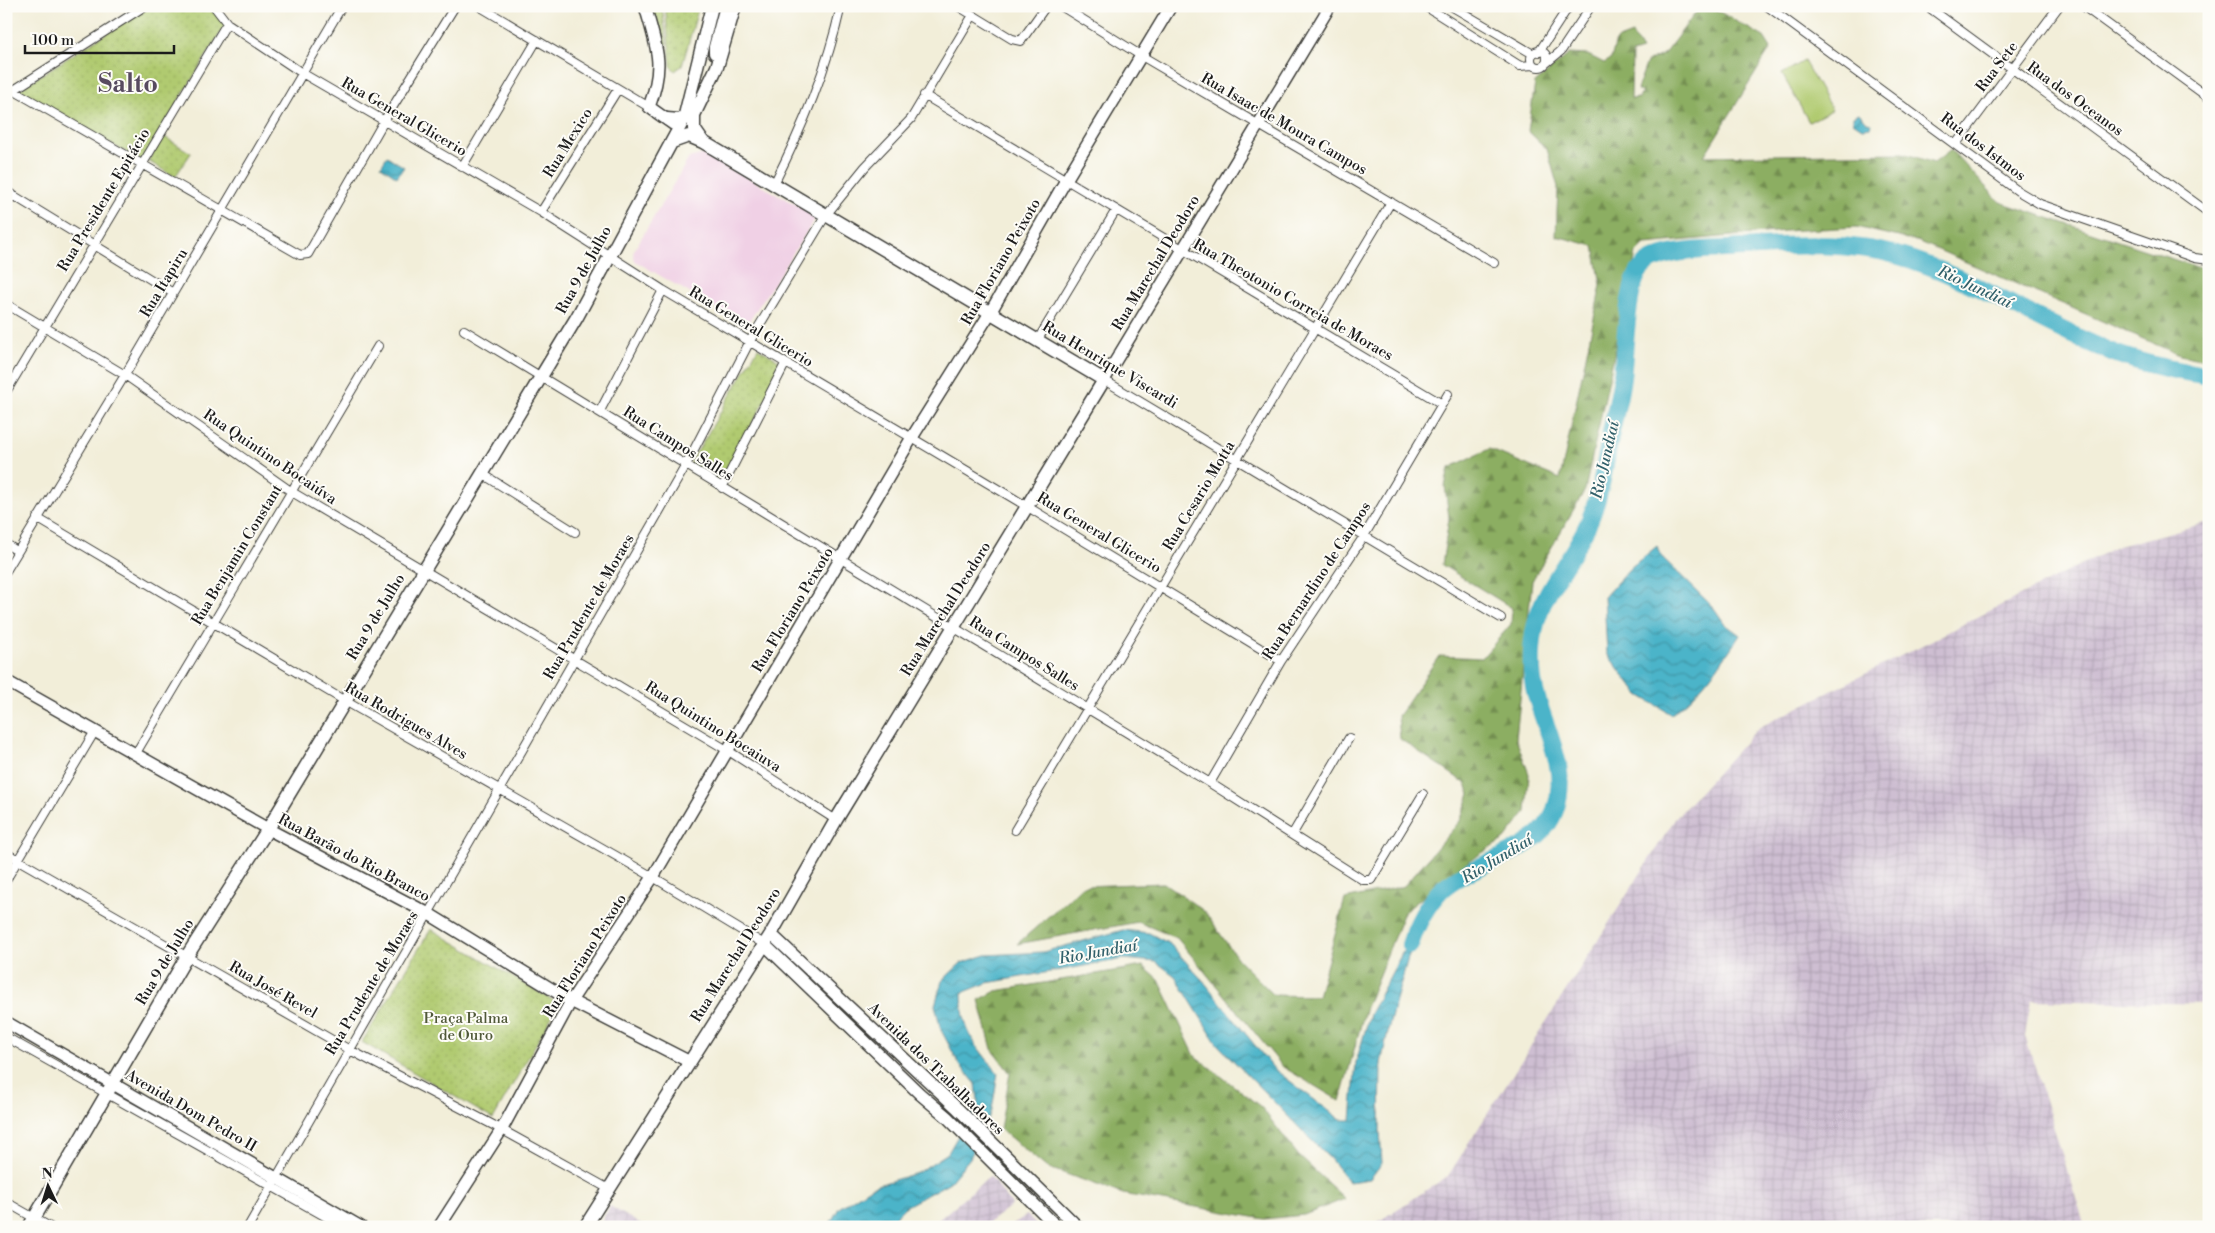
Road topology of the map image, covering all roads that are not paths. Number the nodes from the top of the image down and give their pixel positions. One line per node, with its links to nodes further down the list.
1 (145, 6): 37 (street)
2 (214, 6): 26 (street, Rua General Glicerio)
3 (342, 6): 36 (street, Rua Itapiru)
4 (456, 6): 45 (street)
5 (479, 6): 27 (street)
6 (645, 6): 42 (main road)
7 (712, 6): 43 (main road, Rua 9 de Julho)
8 (726, 6): 34 (main road)
9 (735, 6): 34 (main road, Rua 9 de Julho)
10 (842, 6): 53 (street)
11 (958, 6): 24 (street)
12 (1046, 6): 24 (street)
13 (1061, 6): 30 (street, Rua Isaac de Moura Campos)
14 (1171, 6): 30 (main road, Rua Floriano Peixoto)
15 (1330, 6): 46 (main road, Rua Marechal Deodoro)
16 (1425, 6): 25 (street)
17 (1450, 6): 25 (street); 28 (street)
18 (1570, 6): 29 (street)
19 (1591, 6): 33 (street)
20 (1767, 6): 49 (street, Rua dos Istmos)
21 (1926, 6): 35 (street, Rua dos Oceanos)
22 (2059, 6): 35 (street, Rua Sete)
23 (2083, 6): 41 (street)
24 (973, 14): 40 (street, Rua Prudente de Moraes)
25 (1442, 17): 31 (street)
26 (227, 23): 36 (street, Rua General Glicerio); 50 (street, Rua Presidente Epitácio)
27 (537, 40): 38 (street); 51 (street)
28 (1522, 48): 29 (street); 31 (street)
29 (1536, 53): 32 (street); 33 (street)
30 (1140, 55): 46 (street, Rua Isaac de Moura Campos); 52 (main road, Rua Floriano Peixoto)
31 (1514, 61): 32 (street)
32 (1533, 65): 33 (street)
33 (1544, 65)
34 (717, 67): 43 (main road, Rua 9 de Julho)
35 (2012, 70): 49 (street, Rua Sete); 60 (street, Rua dos Oceanos)
36 (302, 73): 45 (street, Rua General Glicerio); 57 (street, Rua Itapiru)
37 (10, 88): 39 (street); 50 (street)
38 (618, 89): 42 (street); 59 (street, Rua Mexico)
39 (6, 95)
40 (924, 95): 52 (street, Rua Theotonio Correia de Moraes); 61 (street, Rua Prudente de Moraes)
41 (2209, 98)
42 (649, 108): 44 (main road)
43 (689, 117): 44 (main road); 47 (main road, Rua 9 de Julho); 48 (main road, Rua 9 de Julho)
44 (668, 119): 47 (main road)
45 (384, 121): 51 (street, Rua General Glicerio); 57 (street)
46 (1258, 124): 55 (street, Rua Isaac de Moura Campos); 63 (main road, Rua Marechal Deodoro)
47 (674, 136): 48 (main road); 64 (main road, Rua 9 de Julho)
48 (703, 142): 53 (main road, Rua Henrique Viscardi)
49 (1956, 144): 65 (street, Rua dos Istmos)
50 (143, 163): 57 (street); 62 (street, Rua Presidente Epitácio)
51 (462, 167): 59 (street, Rua General Glicerio)
52 (1066, 180): 58 (street, Rua Theotonio Correia de Moraes); 70 (main road, Rua Floriano Peixoto)
53 (774, 184): 61 (main road, Rua Henrique Viscardi)
54 (9, 193): 56 (street); 62 (street)
55 (1391, 202): 66 (street, Rua Isaac de Moura Campos); 72 (street, Rua Cesario Motta)
56 (6, 204)
57 (223, 210): 68 (street, Rua Itapiru)
58 (1116, 210): 63 (street, Rua Theotonio Correia de Moraes); 74 (street)
59 (541, 212): 64 (street, Rua General Glicerio)
60 (2209, 213)
61 (826, 215): 70 (main road, Rua Henrique Viscardi); 75 (street, Rua Prudente de Moraes)
62 (93, 244): 68 (street); 71 (street, Rua Presidente Epitácio)
63 (1183, 251): 72 (street, Rua Theotonio Correia de Moraes); 80 (main road, Rua Marechal Deodoro)
64 (610, 257): 67 (street, Rua General Glicerio); 79 (main road, Rua 9 de Julho)
65 (2209, 260)
66 (1494, 263)
67 (663, 290): 75 (street, Rua General Glicerio); 84 (street)
68 (173, 293): 78 (street, Rua Itapiru)
69 (6, 304): 71 (street, Rua Quintino Bocaiúva)
70 (990, 313): 74 (main road, Rua Henrique Viscardi); 85 (main road, Rua Floriano Peixoto)
71 (44, 327): 78 (street, Rua Quintino Bocaiúva); 81 (street, Rua Presidente Epitácio)
72 (1315, 327): 83 (street, Rua Theotonio Correia de Moraes); 86 (street, Rua Cesario Motta)
73 (464, 330): 79 (street, Rua Campos Salles)
74 (1037, 341): 80 (main road, Rua Henrique Viscardi)
75 (750, 342): 77 (street, Rua General Glicerio); 87 (street, Rua Prudente de Moraes)
76 (378, 346): 90 (street, Rua Benjamin Constant)
77 (785, 364): 85 (street, Rua General Glicerio); 89 (street)
78 (125, 374): 90 (street, Rua Quintino Bocaiúva); 92 (street, Rua Itapiru)
79 (541, 376): 84 (street, Rua Campos Salles); 88 (main road, Rua 9 de Julho)
80 (1104, 380): 86 (street, Rua Henrique Viscardi); 91 (main road, Rua Marechal Deodoro)
81 (6, 392)
82 (1448, 394): 83 (street, Rua Bernardino de Campos)
83 (1442, 404): 94 (street, Rua Bernardino de Campos)
84 (600, 411): 87 (street, Rua Campos Salles)
85 (911, 439): 91 (street, Rua General Glicerio); 97 (main road, Rua Floriano Peixoto)
86 (1236, 460): 94 (street, Rua Henrique Viscardi); 100 (street, Rua Cesario Motta)
87 (686, 465): 89 (street, Rua Campos Salles); 104 (street, Rua Prudente de Moraes)
88 (481, 473): 93 (street); 98 (main road, Rua 9 de Julho)
89 (722, 488): 97 (street, Rua Campos Salles)
90 (292, 492): 98 (street, Rua Quintino Bocaiúva); 102 (street, Rua Benjamin Constant)
91 (1028, 507): 100 (street, Rua General Glicerio); 103 (main road, Rua Marechal Deodoro)
92 (37, 518): 96 (street, Rua Itapiru); 102 (street, Rua Rodrigues Alves)
93 (576, 532)
94 (1364, 536): 101 (street, Rua Henrique Viscardi); 105 (street, Rua Bernardino de Campos)
95 (6, 544): 96 (street)
96 (17, 551): 99 (street, Rua Itapiru)
97 (840, 560): 103 (street, Rua Campos Salles); 111 (main road, Rua Floriano Peixoto)
98 (423, 569): 104 (street, Rua Quintino Bocaiúva); 107 (main road, Rua 9 de Julho)
99 (6, 571)
100 (1161, 587): 105 (street, Rua General Glicerio); 108 (street, Rua Cesario Motta)
101 (1501, 618)
102 (213, 623): 107 (street, Rua Rodrigues Alves); 112 (street, Rua Benjamin Constant)
103 (955, 627): 108 (street, Rua Campos Salles); 116 (main road, Rua Marechal Deodoro)
104 (574, 659): 111 (street, Rua Quintino Bocaiuva); 114 (street, Rua Prudente de Moraes)
105 (1281, 661): 113 (street, Rua Bernardino de Campos)
106 (6, 680): 109 (main road, Rua Barão do Rio Branco)
107 (344, 701): 114 (street, Rua Rodrigues Alves); 117 (main road, Rua 9 de Julho)
108 (1086, 709): 113 (street, Rua Campos Salles); 118 (street, Rua Cesario Motta)
109 (95, 731): 112 (main road, Rua Barão do Rio Branco); 121 (street)
110 (1349, 738): 119 (street)
111 (727, 750): 116 (street, Rua Quintino Bocaiuva); 122 (main road, Rua Floriano Peixoto)
112 (136, 753): 117 (main road, Rua Barão do Rio Branco)
113 (1210, 784): 119 (street, Rua Campos Salles)
114 (500, 791): 122 (street, Rua Rodrigues Alves); 124 (street, Rua Prudente de Moraes)
115 (1422, 794): 119 (street, Rua Campos Salles)
116 (836, 820): 125 (main road, Rua Marechal Deodoro)
117 (268, 829): 124 (main road, Rua Barão do Rio Branco); 126 (main road, Rua 9 de Julho)
118 (1015, 830)
119 (1292, 836)
120 (6, 853): 121 (street, Rua José Revel)
121 (19, 860): 123 (street); 126 (street, Rua José Revel)
122 (653, 877): 125 (street, Rua Rodrigues Alves); 127 (main road, Rua Floriano Peixoto)
123 (6, 880)
124 (429, 914): 127 (main road, Rua Barão do Rio Branco); 130 (street, Rua Prudente de Moraes)
125 (767, 939): 131 (main road, Rua Marechal Deodoro); 144 (main road, Avenida dos Trabalhadores); 145 (main road, Avenida dos Trabalhadores)
126 (187, 956): 130 (street, Rua José Revel); 132 (main road, Rua 9 de Julho)
127 (571, 1001): 131 (main road, Rua Barão do Rio Branco); 133 (main road, Rua Floriano Peixoto)
128 (6, 1022): 132 (main road, Avenida Dom Pedro II)
129 (6, 1037): 132 (street)
130 (348, 1049): 133 (street, Rua José Revel); 134 (street, Rua Prudente de Moraes)
131 (688, 1061): 135 (main road, Rua Marechal Deodoro)
132 (110, 1088): 134 (main road, Avenida Dom Pedro II); 137 (main road, Rua 9 de Julho)
133 (502, 1129): 135 (street, Rua José Revel); 142 (main road, Rua Floriano Peixoto)
134 (274, 1182): 139 (street, Rua Prudente de Moraes); 140 (street); 141 (main road, Avenida Dom Pedro II)
135 (609, 1189): 143 (main road, Rua Marechal Deodoro)
136 (6, 1202): 137 (street)
137 (32, 1222): 138 (street)
138 (50, 1227)
139 (248, 1227)
140 (344, 1227)
141 (361, 1227)
142 (439, 1227)
143 (586, 1227)
144 (1058, 1227)
145 (1078, 1227)

